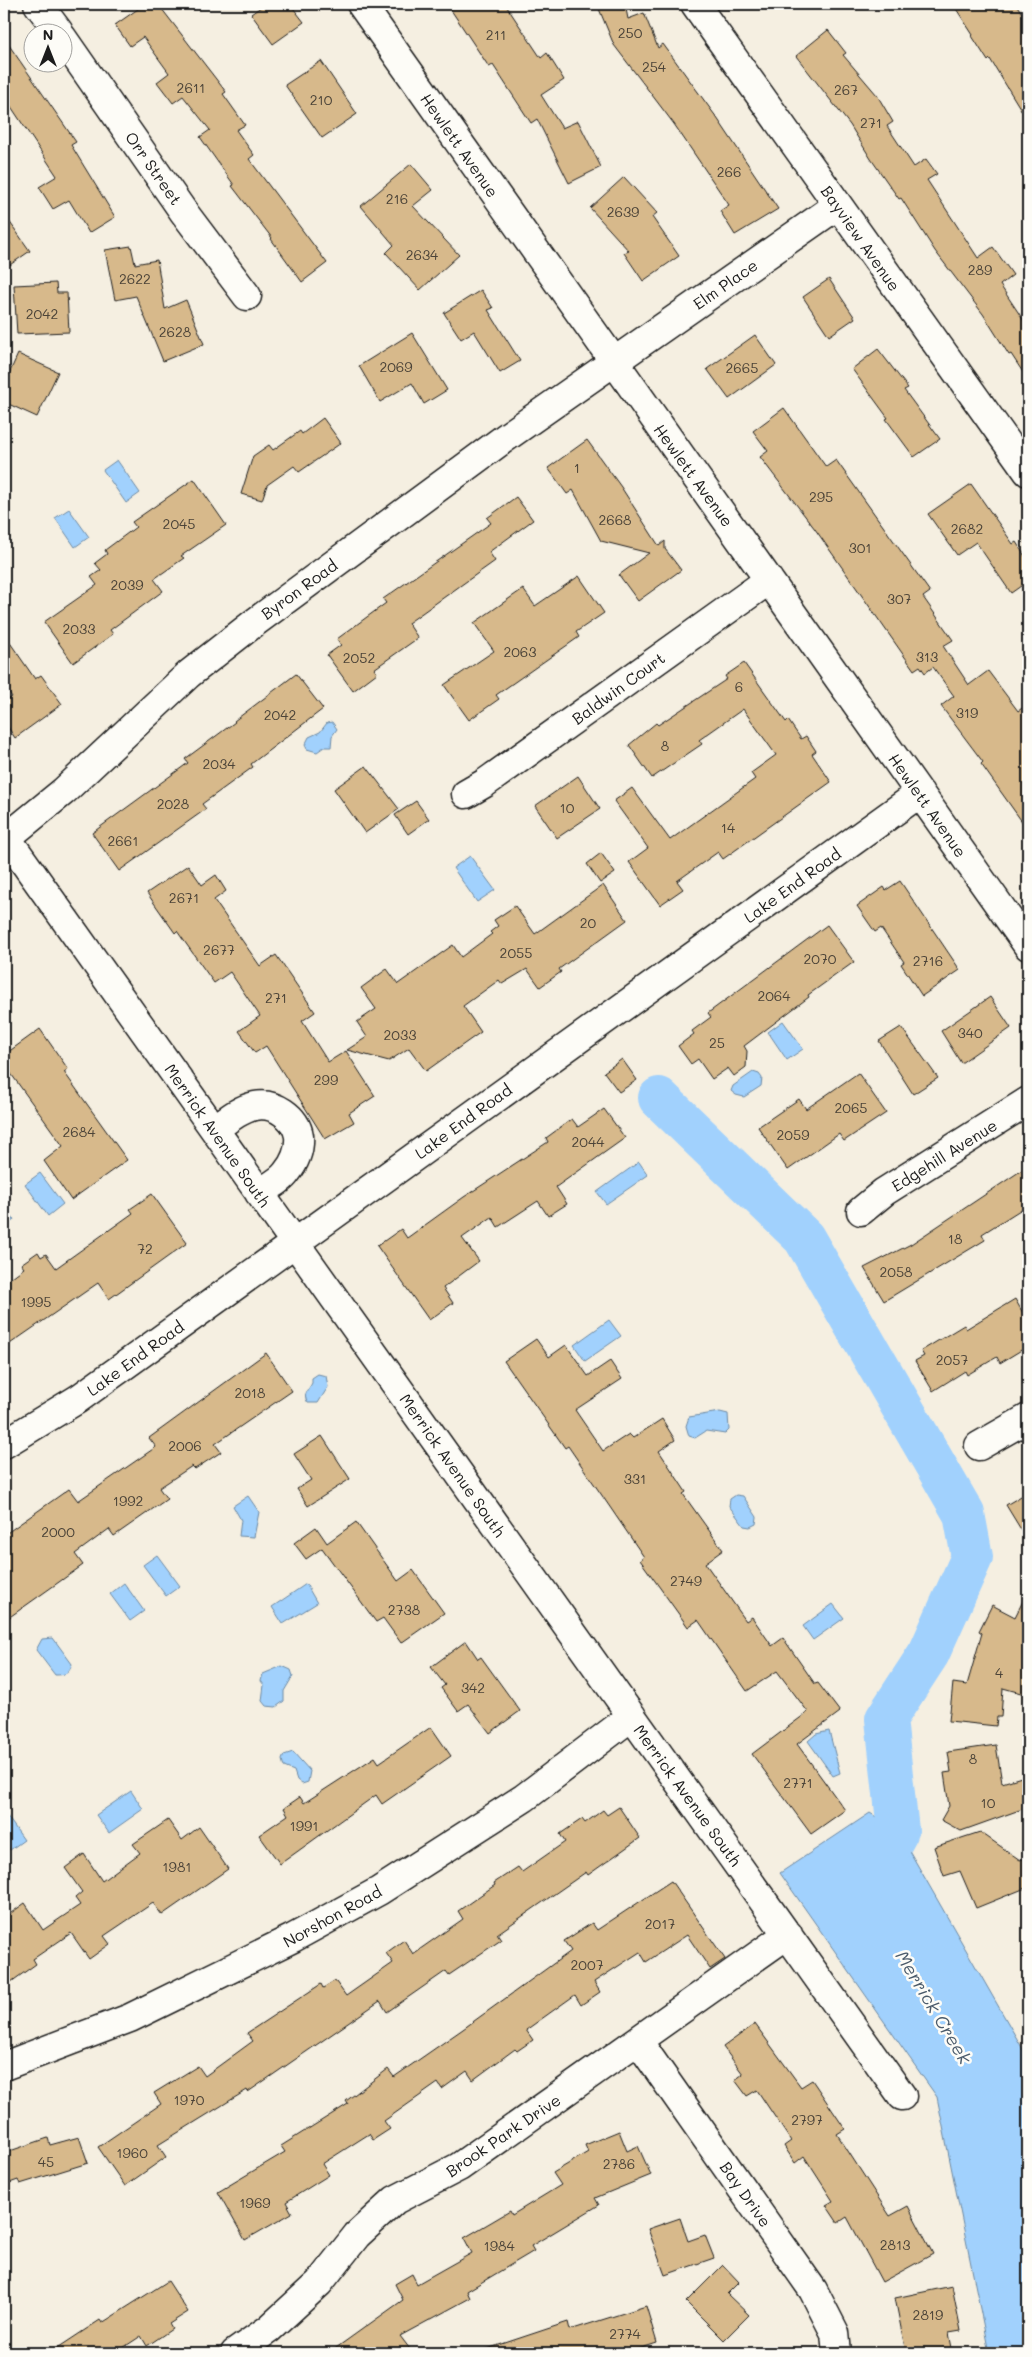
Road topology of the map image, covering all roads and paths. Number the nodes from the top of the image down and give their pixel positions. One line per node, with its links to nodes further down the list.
1 (38, 4): 4 (street)
2 (361, 4): 8 (street, Hewlett Avenue)
3 (695, 4): 6 (street, Bayview Avenue)
4 (52, 22)
5 (72, 51): 7 (street, Orr Street)
6 (838, 205): 8 (street, Elm Place); 9 (street, Bayview Avenue)
7 (247, 296)
8 (613, 363): 10 (street, Hewlett Avenue); 13 (street, Byron Road)
9 (1028, 472)
10 (769, 580): 11 (street, Hewlett Avenue); 12 (street, Baldwin Court)
11 (920, 793): 14 (street, Hewlett Avenue); 19 (street, Lake End Road)
12 (466, 794)
13 (5, 837): 16 (street, Merrick Avenue South)
14 (1028, 946)
15 (1028, 1101): 18 (street, Edgehill Avenue)
16 (215, 1129): 17 (street, Merrick Avenue South); 17 (street)
17 (259, 1193): 19 (street, Merrick Avenue South)
18 (861, 1211)
19 (294, 1242): 21 (street, Lake End Road); 23 (street, Merrick Avenue South)
20 (1028, 1418): 22 (street)
21 (4, 1444)
22 (979, 1446)
23 (632, 1716): 24 (street, Merrick Avenue South); 26 (street, Norshon Road)
24 (788, 1934): 25 (street, Brook Park Drive); 27 (street, Merrick Avenue South)
25 (638, 2042): 28 (street, Brook Park Drive); 29 (street, Bay Drive)
26 (4, 2066)
27 (902, 2096)
28 (235, 2353)
29 (837, 2353)

